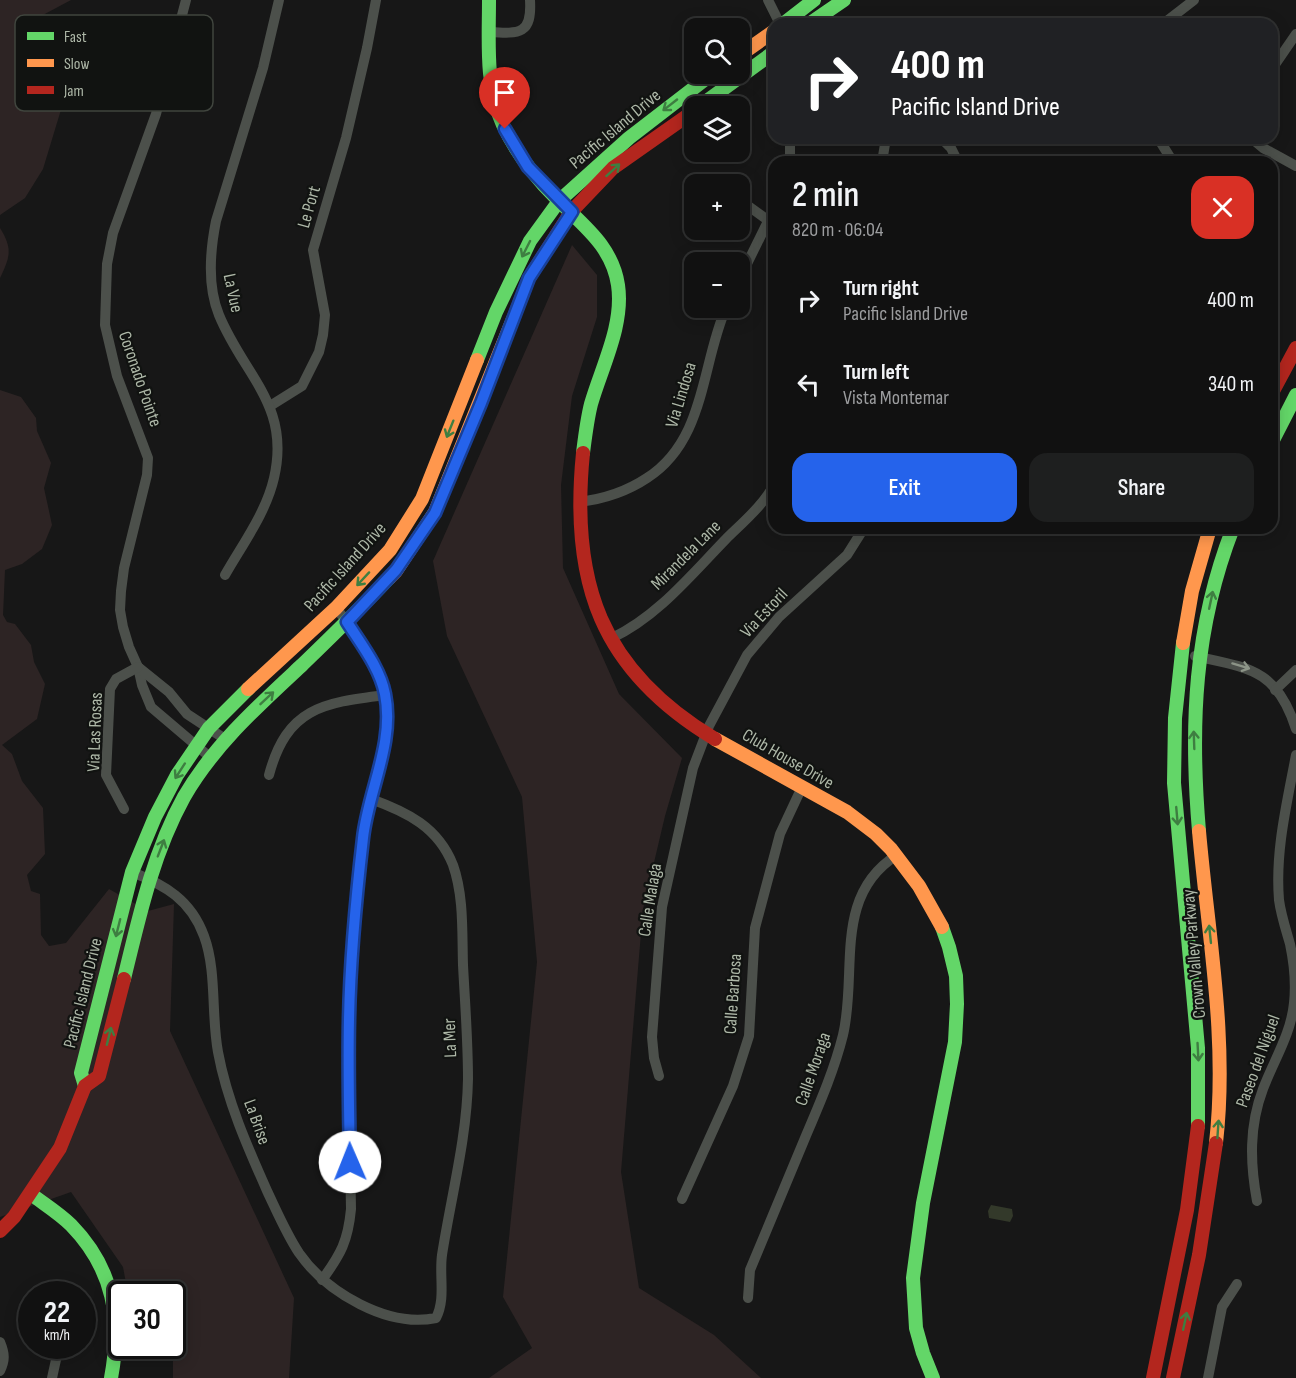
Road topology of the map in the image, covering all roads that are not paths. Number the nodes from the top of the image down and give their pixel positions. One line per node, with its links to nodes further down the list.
1 (186, 0): 10 (street, Coronado Pointe)
2 (279, 0): 39 (street, La Vue)
3 (375, 0): 39 (street, Le Port)
4 (489, 0): 15 (main road, Club House Drive)
5 (530, 0): 15 (street)
6 (768, 0): 11 (street)
7 (814, 0): 12 (main road)
8 (844, 0): 13 (main road)
9 (1194, 0): 14 (street)
10 (182, 15)
11 (778, 18)
12 (790, 18)
13 (816, 18)
14 (1171, 18)
15 (490, 32): 29 (main road, Club House Drive)
16 (1296, 34): 20 (street)
17 (768, 35): 18 (main road)
18 (750, 48)
19 (768, 54): 22 (main road)
20 (1278, 60)
21 (699, 84): 29 (main road, Pacific Island Drive, one-way to 29)
22 (713, 96)
23 (157, 111): 52 (street, Coronado Pointe)
24 (684, 118): 31 (main road, Pacific Island Drive, one-way to 24)
25 (1258, 144): 26 (street)
26 (1278, 156)
27 (1278, 156): 28 (street)
28 (1296, 166)
29 (559, 201): 31 (main road, Club House Drive); 47 (main road, Pacific Island Drive, one-way to 47)
30 (750, 207): 32 (street)
31 (572, 212): 42 (main road, Club House Drive); 48 (main road, Pacific Island Drive)
32 (768, 220)
33 (768, 223): 34 (street)
34 (750, 258)
35 (722, 318): 42 (street, Via Lindosa)
36 (1296, 348): 37 (main road)
37 (1278, 382)
38 (1296, 395): 40 (main road)
39 (270, 406): 46 (street, La Vue)
40 (1278, 430)
41 (768, 491): 49 (street, Mirandela Lane)
42 (579, 502): 49 (main road, Club House Drive)
43 (860, 534): 58 (street, Via Estoril)
44 (1208, 534): 50 (main road, Crown Valley Parkway)
45 (1231, 534): 51 (main road, Crown Valley Parkway, one-way to 45)
46 (225, 575)
47 (336, 608): 48 (street); 56 (main road, Pacific Island Drive)
48 (347, 622): 55 (street); 59 (main road, Pacific Island Drive, one-way to 48)
49 (612, 638): 58 (main road, Club House Drive)
50 (1180, 652): 51 (street); 86 (main road, Crown Valley Parkway, one-way to 86)
51 (1200, 657): 54 (street, one-way to 54); 87 (main road, Crown Valley Parkway, one-way to 51)
52 (138, 667): 56 (street, Coronado Pointe); 60 (street, Coronado Pointe); 66 (street, Via Las Rosas)
53 (1296, 670): 54 (street)
54 (1275, 690): 57 (street)
55 (385, 694): 63 (street); 65 (street)
56 (209, 728): 59 (street, Coronado Pointe); 60 (main road, Pacific Island Drive)
57 (1296, 729)
58 (707, 734): 64 (main road, Club House Drive); 70 (street, Calle Malaga)
59 (225, 739): 62 (main road, Pacific Island Drive)
60 (198, 746): 62 (street, Coronado Pointe); 68 (main road, Pacific Island Drive, one-way to 68)
61 (1296, 755): 74 (street, Paseo del Niguel)
62 (211, 758): 69 (main road, Pacific Island Drive, one-way to 62)
63 (269, 775)
64 (802, 786): 67 (main road, Club House Drive); 73 (street, Calle Barbosa)
65 (371, 799): 76 (street); 79 (street, La Mer)
66 (124, 809)
67 (897, 855): 78 (street, Calle Moraga); 85 (main road, Club House Drive)
68 (132, 872): 69 (street, La Brise); 71 (main road, Pacific Island Drive, one-way to 71)
69 (151, 879): 71 (main road, Pacific Island Drive, one-way to 69); 76 (street, La Brise)
70 (659, 1076)
71 (85, 1086): 72 (main road, Pacific Island Drive)
72 (31, 1194): 75 (main road, Pacific Island Drive); 84 (main road)
73 (682, 1199)
74 (1257, 1201)
75 (0, 1231)
76 (322, 1280): 79 (street, La Brise)
77 (1237, 1284): 88 (street)
78 (748, 1298)
79 (436, 1318)
80 (0, 1342): 82 (street)
81 (56, 1359): 83 (street)
82 (0, 1371)
83 (52, 1378)
84 (111, 1378)
85 (933, 1378)
86 (1153, 1378)
87 (1173, 1378)
88 (1208, 1378)

